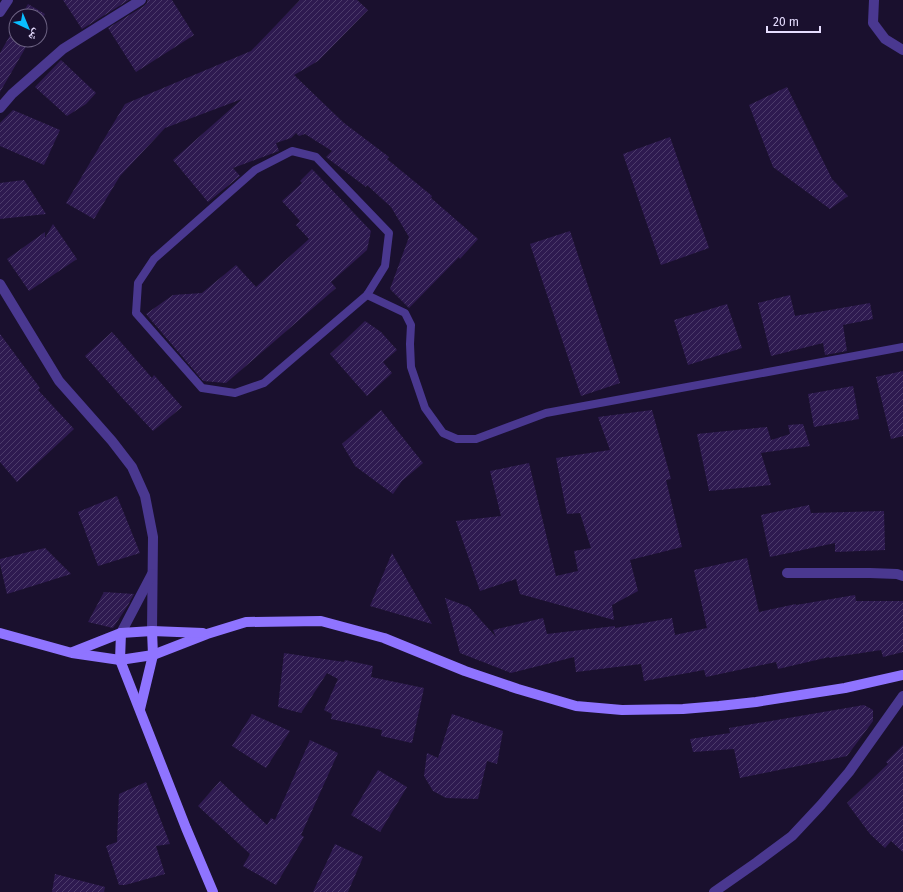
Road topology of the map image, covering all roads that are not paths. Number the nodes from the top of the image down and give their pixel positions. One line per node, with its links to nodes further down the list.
1 (8, 0): 4 (street)
2 (141, 0): 6 (street)
3 (874, 0): 5 (street)
4 (0, 12)
5 (903, 50)
6 (0, 108)
7 (0, 284): 10 (street)
8 (367, 295): 8 (lane); 9 (lane)
9 (903, 347)
10 (153, 573): 13 (street); 14 (street)
11 (787, 573): 12 (street)
12 (903, 576)
13 (152, 631): 14 (main road); 16 (main road); 18 (main road)
14 (121, 633): 17 (main road); 19 (main road)
15 (0, 634): 17 (main road)
16 (207, 634): 18 (main road); 20 (main road)
17 (72, 653): 19 (main road)
18 (153, 655): 19 (main road); 22 (main road)
19 (120, 660): 22 (main road)
20 (903, 675)
21 (903, 696): 24 (street)
22 (140, 709): 23 (main road)
23 (213, 892)
24 (714, 892)

